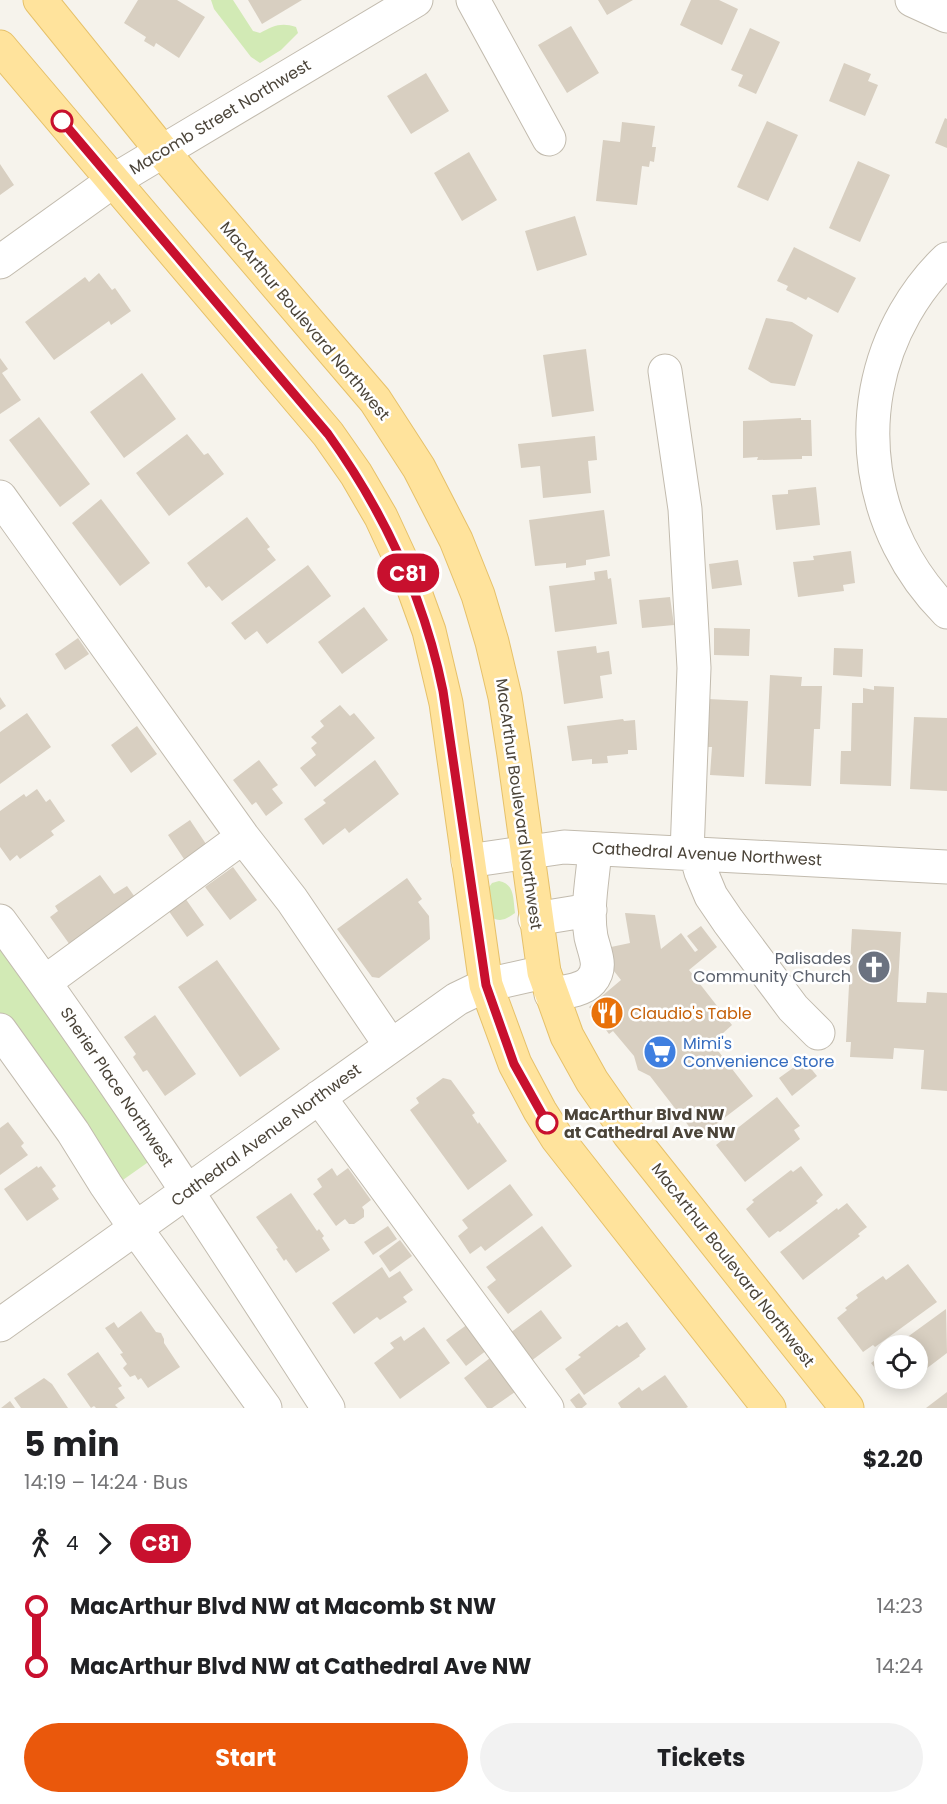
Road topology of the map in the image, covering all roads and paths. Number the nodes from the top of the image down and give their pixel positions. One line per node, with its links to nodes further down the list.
1 (40, 0): 8 (main road, MacArthur Boulevard Northwest)
2 (416, 0): 8 (street, Macomb Street Northwest)
3 (473, 0): 7 (street)
4 (912, 0): 5 (street)
5 (947, 16)
6 (0, 47): 9 (main road)
7 (549, 139)
8 (162, 151): 9 (street, Macomb Street Northwest); 17 (main road, MacArthur Boulevard Northwest)
9 (113, 181): 11 (street, Macomb Street Northwest); 19 (main road)
10 (947, 259): 14 (street)
11 (0, 261)
12 (665, 371): 18 (street)
13 (0, 497): 15 (street)
14 (947, 612)
15 (243, 837): 24 (street); 29 (street)
16 (596, 849): 17 (street, Cathedral Avenue Northwest); 18 (street, Cathedral Avenue Northwest); 21 (street)
17 (529, 852): 19 (street, Cathedral Avenue Northwest); 22 (main road, MacArthur Boulevard Northwest)
18 (692, 854): 20 (street, Cathedral Avenue Northwest); 28 (street)
19 (468, 861): 26 (main road)
20 (947, 867)
21 (590, 910): 22 (street); 25 (street, Cathedral Avenue Northwest)
22 (535, 920): 25 (main road, MacArthur Boulevard Northwest)
23 (0, 921): 24 (street, Sherier Place Northwest)
24 (45, 982): 31 (street, Sherier Place Northwest)
25 (547, 983): 26 (street, Cathedral Avenue Northwest); 38 (main road, MacArthur Boulevard Northwest)
26 (486, 985): 29 (street, Cathedral Avenue Northwest); 37 (main road)
27 (1, 1033): 32 (street)
28 (818, 1033)
29 (391, 1046): 30 (street, Cathedral Avenue Northwest)
30 (319, 1097): 31 (street, Cathedral Avenue Northwest); 36 (street)
31 (188, 1191): 32 (street, Cathedral Avenue Northwest); 35 (street, Sherier Place Northwest)
32 (136, 1228): 33 (street, Cathedral Avenue Northwest); 34 (street)
33 (0, 1325)
34 (265, 1408)
35 (328, 1408)
36 (547, 1408)
37 (769, 1408)
38 (847, 1408)

